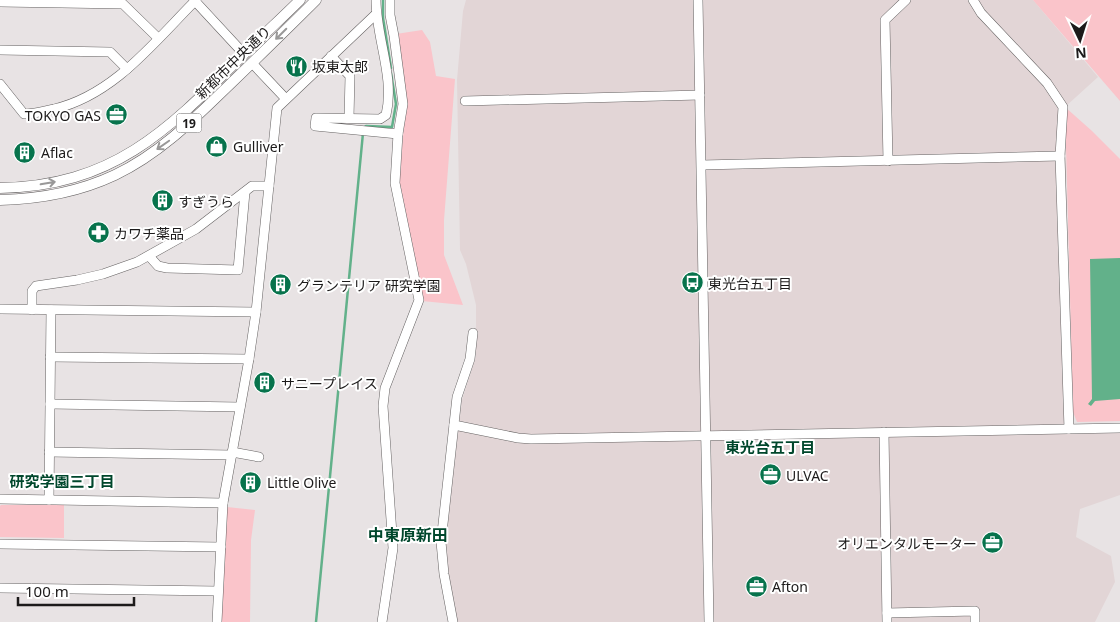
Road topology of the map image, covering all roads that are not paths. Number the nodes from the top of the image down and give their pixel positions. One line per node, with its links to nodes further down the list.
1 (195, 0): 12 (street); 14 (street)
2 (300, 0): 14 (main road, 新都市中央通り / 19)
3 (316, 0): 16 (main road, 新都市中央通り / 19, one-way to 16)
4 (376, 0): 11 (street)
5 (390, 0): 23 (street)
6 (698, 0): 19 (street)
7 (906, 0): 25 (street)
8 (973, 0): 24 (street)
9 (0, 2): 10 (street)
10 (123, 2): 12 (street)
11 (376, 14): 15 (street); 22 (street)
12 (158, 38): 17 (street)
13 (0, 50): 17 (street)
14 (244, 54): 28 (main road, 新都市中央通り / 19, one-way to 14)
15 (331, 56): 20 (street); 22 (street)
16 (252, 63): 20 (street); 30 (main road, 新都市中央通り / 19, one-way to 30)
17 (128, 69): 18 (street)
18 (0, 84)
19 (700, 95): 21 (street); 26 (street)
20 (286, 99): 27 (street)
21 (465, 101)
22 (349, 118): 23 (street)
23 (398, 134): 58 (street)
24 (1060, 156): 25 (street); 43 (street)
25 (888, 160): 26 (street)
26 (702, 165): 45 (street)
27 (269, 186): 29 (street); 35 (street)
28 (0, 188)
29 (245, 192): 31 (street); 31 (street)
30 (0, 200)
31 (149, 256): 33 (street)
32 (0, 309): 33 (street)
33 (32, 310): 34 (street)
34 (51, 310): 35 (street); 37 (street)
35 (256, 312): 38 (street)
36 (473, 333): 41 (street)
37 (50, 357): 38 (street); 39 (street)
38 (249, 359): 40 (street)
39 (50, 404): 40 (street); 46 (street)
40 (240, 407): 47 (street)
41 (454, 425): 45 (street); 59 (street)
42 (1120, 428): 43 (street)
43 (1069, 429): 44 (street)
44 (884, 432): 45 (street); 56 (street)
45 (706, 435): 60 (street)
46 (49, 452): 47 (street); 50 (street)
47 (232, 453): 48 (street); 51 (street)
48 (257, 453)
49 (0, 499): 50 (street)
50 (49, 500): 51 (street)
51 (223, 503): 53 (street)
52 (0, 544): 53 (street)
53 (221, 547): 55 (street)
54 (0, 588): 55 (street)
55 (218, 591): 57 (street)
56 (887, 617): 61 (street)
57 (218, 622)
58 (382, 622)
59 (453, 622)
60 (709, 622)
61 (975, 622)

